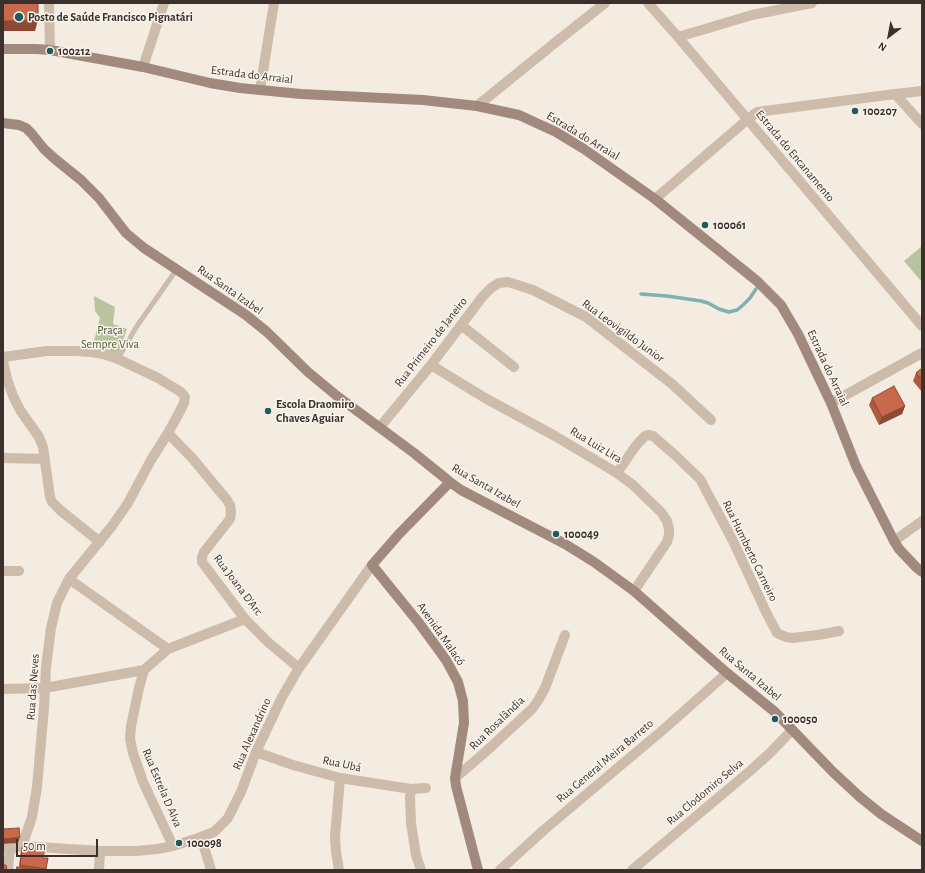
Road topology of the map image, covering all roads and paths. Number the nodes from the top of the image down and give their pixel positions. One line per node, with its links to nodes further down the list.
1 (49, 3): 9 (street)
2 (164, 3): 10 (street)
3 (274, 3): 11 (street)
4 (605, 3): 14 (street)
5 (648, 3): 7 (street, Estrada do Encanamento)
6 (812, 3): 7 (street)
7 (678, 37): 15 (street, Estrada do Encanamento)
8 (3, 49): 9 (street, Estrada do Arraial)
9 (50, 50): 10 (street, Estrada do Arraial)
10 (143, 66): 11 (street, Estrada do Arraial)
11 (260, 90): 14 (street, Estrada do Arraial)
12 (922, 91): 13 (street)
13 (894, 94): 15 (street); 17 (street)
14 (477, 106): 18 (street, Estrada do Arraial)
15 (748, 119): 18 (street); 22 (street, Estrada do Encanamento)
16 (3, 122): 19 (street, Rua Santa Izabel)
17 (922, 124)
18 (655, 199): 29 (street, Estrada do Arraial)
19 (177, 269): 25 (lane); 31 (street, Rua Santa Izabel)
20 (508, 282): 21 (street, Rua Primeiro de Janeiro); 30 (street, Rua Leovigildo Junior)
21 (461, 325): 27 (street, Rua Primeiro de Janeiro); 28 (street)
22 (922, 326)
23 (922, 353): 29 (street)
24 (3, 357): 25 (street)
25 (118, 359): 32 (street, Rua das Neves)
26 (3, 361): 34 (street)
27 (431, 364): 31 (street, Rua Primeiro de Janeiro); 35 (street, Rua Luiz Lira)
28 (514, 367)
29 (831, 403): 38 (street, Estrada do Arraial)
30 (711, 420)
31 (380, 427): 36 (street, Rua Santa Izabel)
32 (168, 433): 39 (street, Rua das Neves); 46 (street, Rua Joana D'Arc)
33 (3, 458): 34 (street)
34 (45, 459): 39 (street)
35 (617, 473): 45 (street, Rua Luiz Lira); 47 (street, Rua Humberto Carneiro)
36 (450, 482): 40 (street, Rua Alexandrino); 45 (street, Rua Santa Izabel)
37 (922, 521): 38 (street)
38 (894, 541): 43 (street, Estrada do Arraial)
39 (100, 542): 44 (street, Rua das Neves)
40 (372, 565): 50 (street, Rua Alexandrino); 58 (street, Avenida Malacó)
41 (3, 571): 42 (street)
42 (19, 571)
43 (922, 572)
44 (70, 579): 49 (street); 53 (street, Rua das Neves)
45 (634, 591): 52 (street, Rua Santa Izabel)
46 (245, 619): 49 (street); 50 (street, Rua Joana D'Arc)
47 (839, 631)
48 (564, 635): 58 (street, Rua Rosalândia)
49 (168, 649): 51 (street)
50 (299, 668): 56 (street, Rua Alexandrino)
51 (144, 670): 53 (street); 64 (street, Rua Estrela D Alva)
52 (727, 673): 55 (street, Rua Santa Izabel); 73 (street, Rua General Meira Barreto)
53 (45, 688): 54 (street); 63 (street, Rua das Neves)
54 (3, 689)
55 (792, 730): 62 (street, Rua Santa Izabel); 74 (street, Rua Clodomiro Selva)
56 (256, 752): 57 (street, Rua Ubá); 61 (street, Rua Alexandrino)
57 (340, 778): 59 (street, Rua Ubá); 70 (street)
58 (455, 778): 72 (street, Avenida Malacó)
59 (411, 788): 60 (street, Rua Ubá); 71 (street)
60 (426, 788)
61 (201, 838): 64 (street, Rua Alexandrino); 69 (street)
62 (922, 842)
63 (22, 846): 65 (street, Rua Alexandrino); 66 (street, Rua Alexandrino)
64 (173, 846): 66 (street, Rua Alexandrino)
65 (6, 849): 67 (street)
66 (100, 851): 68 (street)
67 (8, 870)
68 (99, 870)
69 (211, 870)
70 (339, 870)
71 (421, 870)
72 (478, 870)
73 (500, 870)
74 (632, 870)

